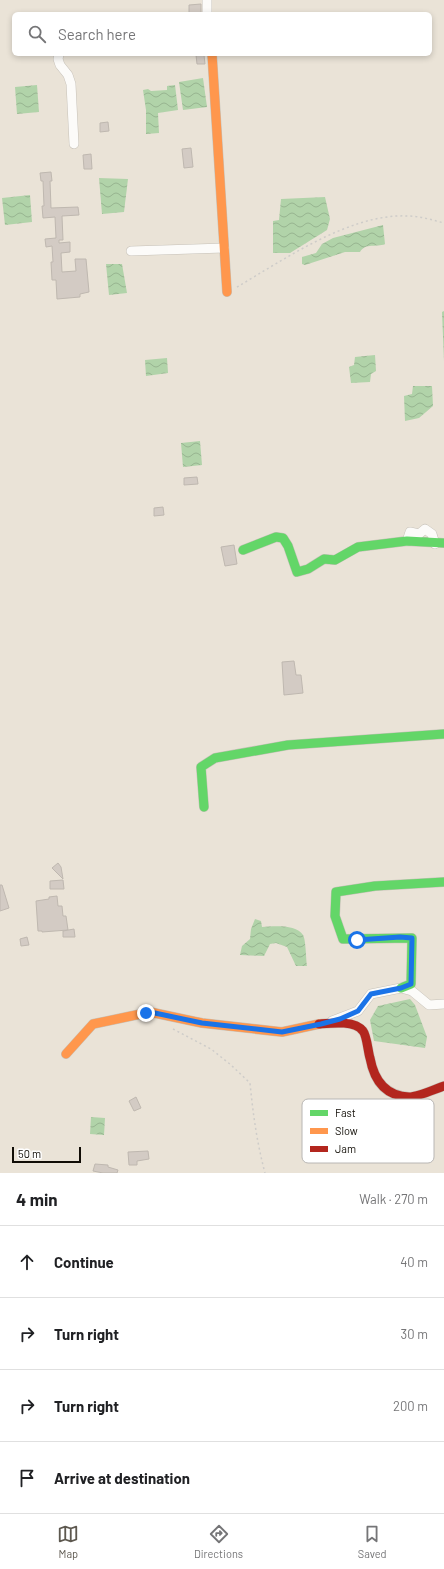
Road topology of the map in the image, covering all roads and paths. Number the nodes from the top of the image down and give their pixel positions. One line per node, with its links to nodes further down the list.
1 (207, 0): 2 (street)
2 (207, 12)
3 (59, 56): 5 (street)
4 (212, 56): 7 (street)
5 (74, 144)
6 (444, 222): 9 (path)
7 (224, 248): 8 (street); 9 (street)
8 (130, 251)
9 (227, 292)
10 (407, 541): 11 (street); 11 (street); 12 (street)
11 (439, 544)
12 (242, 550)
13 (444, 734): 14 (street)
14 (204, 807)
15 (444, 882): 16 (street)
16 (401, 988): 17 (street); 18 (street)
17 (444, 1004)
18 (321, 1024): 20 (street); 21 (street)
19 (170, 1027): 22 (path)
20 (66, 1054)
21 (444, 1086)
22 (265, 1173)

